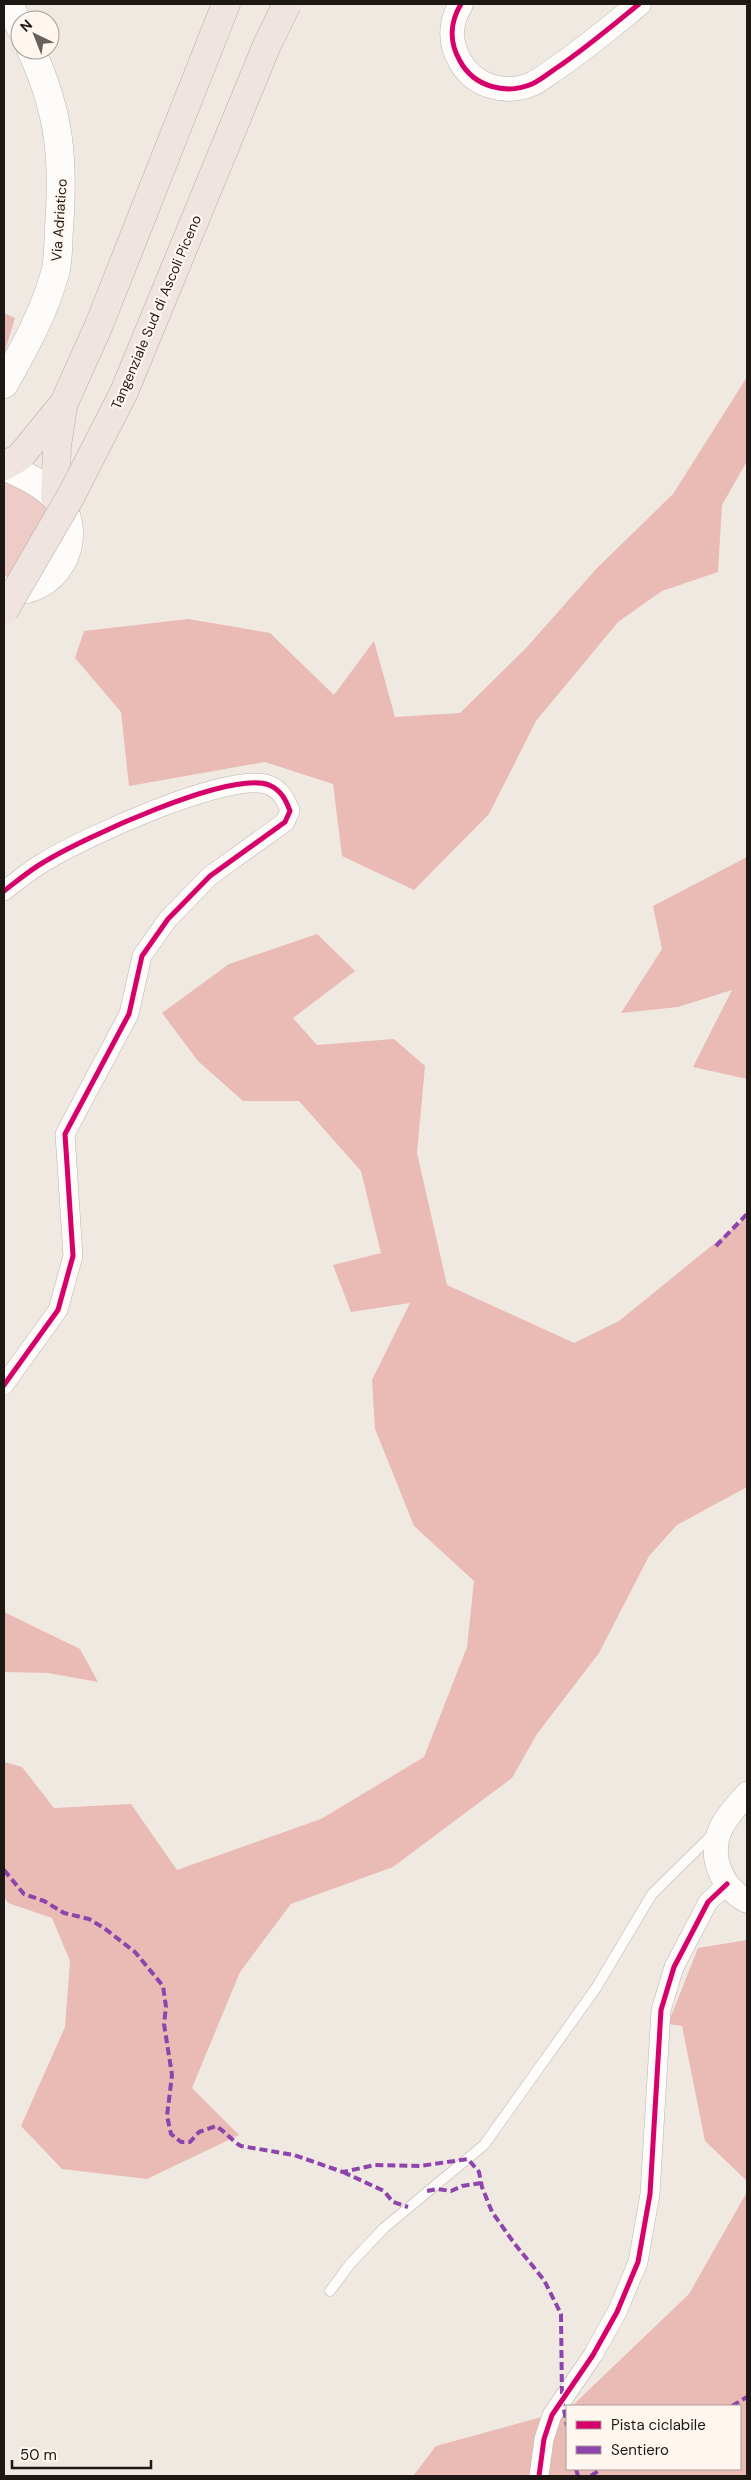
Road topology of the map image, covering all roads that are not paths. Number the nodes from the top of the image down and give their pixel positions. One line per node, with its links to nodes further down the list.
1 (242, 4): 5 (highway)
2 (287, 4): 11 (highway, Tangenziale Sud di Ascoli Piceno, bridge)
3 (461, 4): 4 (street)
4 (639, 4)
5 (222, 15): 8 (highway)
6 (35, 60): 7 (main road, Via Adriatico)
7 (4, 384)
8 (64, 403): 9 (highway); 10 (highway)
9 (4, 466): 10 (main road)
10 (55, 497): 11 (main road)
11 (4, 596)
12 (4, 891): 13 (street)
13 (4, 1385)
14 (747, 1794): 15 (street)
15 (721, 1827): 16 (street); 18 (lane)
16 (727, 1884): 17 (street); 19 (street)
17 (747, 1901)
18 (330, 2291)
19 (539, 2476)

